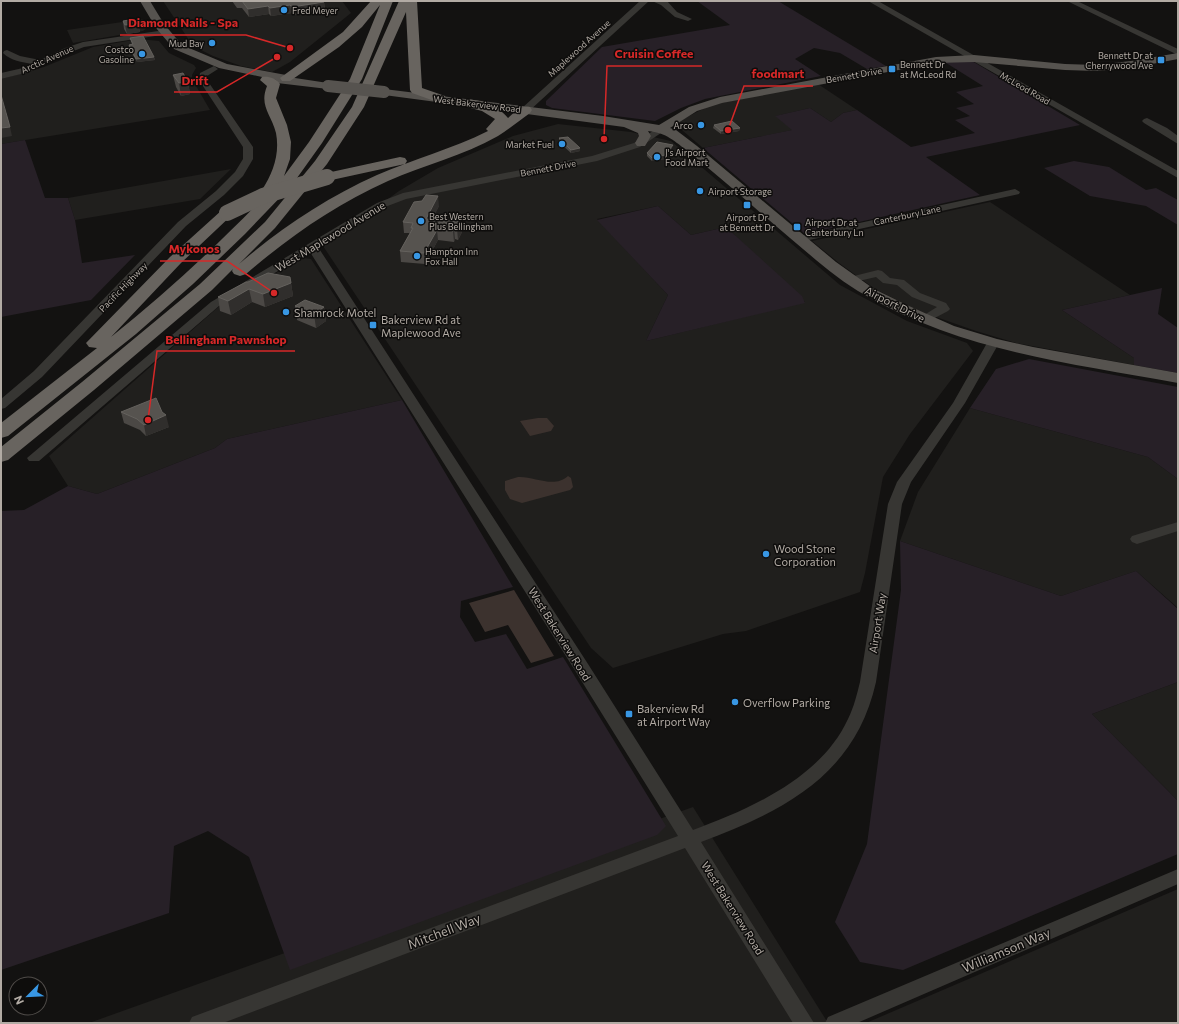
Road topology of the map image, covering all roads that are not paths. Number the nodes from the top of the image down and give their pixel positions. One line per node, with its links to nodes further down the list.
1 (145, 1): 12 (main road)
2 (154, 1): 12 (main road)
3 (376, 1): 23 (highway)
4 (387, 1): 40 (highway)
5 (405, 1): 47 (highway)
6 (411, 1): 25 (highway)
7 (645, 1): 28 (street, Maplewood Avenue)
8 (656, 1): 11 (street)
9 (872, 1): 17 (street, McLeod Road)
10 (1071, 1): 14 (street)
11 (688, 18)
12 (165, 32): 13 (main road); 19 (street, Arctic Avenue)
13 (178, 47): 20 (main road); 23 (main road)
14 (1178, 52)
15 (7, 53): 18 (street)
16 (1178, 56): 17 (main road, Bennett Drive)
17 (974, 58): 30 (main road, Bennett Drive); 37 (street, McLeod Road)
18 (24, 60): 19 (street); 21 (street)
19 (42, 63): 21 (street, Arctic Avenue)
20 (214, 69): 24 (main road); 48 (street, Pacific Highway)
21 (26, 70): 22 (street, Arctic Avenue)
22 (1, 76)
23 (289, 79): 24 (main road); 25 (main road, bridge)
24 (266, 80): 40 (highway)
25 (410, 92): 26 (highway)
26 (440, 99): 27 (main road, West Bakerview Road)
27 (468, 103): 28 (main road, West Bakerview Road); 32 (highway)
28 (525, 110): 29 (main road, West Bakerview Road); 32 (highway); 47 (highway)
29 (603, 120): 33 (main road, West Bakerview Road); 36 (main road)
30 (673, 120): 33 (main road, Bennett Drive); 34 (main road)
31 (1147, 121): 35 (street)
32 (493, 129): 49 (highway, bridge)
33 (661, 129): 34 (main road, Airport Drive); 36 (street, Bennett Drive)
34 (681, 140): 41 (main road, Airport Drive)
35 (1178, 141)
36 (641, 143): 39 (street, Bennett Drive)
37 (1178, 174)
38 (1015, 192): 41 (street, Canterbury Lane)
39 (403, 196): 42 (street, West Maplewood Avenue)
40 (240, 231): 50 (highway)
41 (800, 239): 43 (main road, Airport Drive)
42 (312, 248): 52 (street, West Maplewood Avenue); 55 (street, West Bakerview Road)
43 (850, 280): 44 (main road, Airport Drive); 44 (street)
44 (925, 319): 45 (main road, Airport Drive)
45 (993, 343): 46 (main road, Airport Drive); 55 (street, Airport Way)
46 (1178, 378)
47 (88, 386): 51 (highway)
48 (1, 405)
49 (1, 420)
50 (1, 432)
51 (1, 456)
52 (34, 458)
53 (1178, 526): 54 (street)
54 (1136, 539)
55 (689, 839): 57 (street, Mitchell Way); 58 (street, West Bakerview Road)
56 (1178, 876): 59 (street, Williamson Way)
57 (199, 1023)
58 (804, 1023)
59 (835, 1023)

